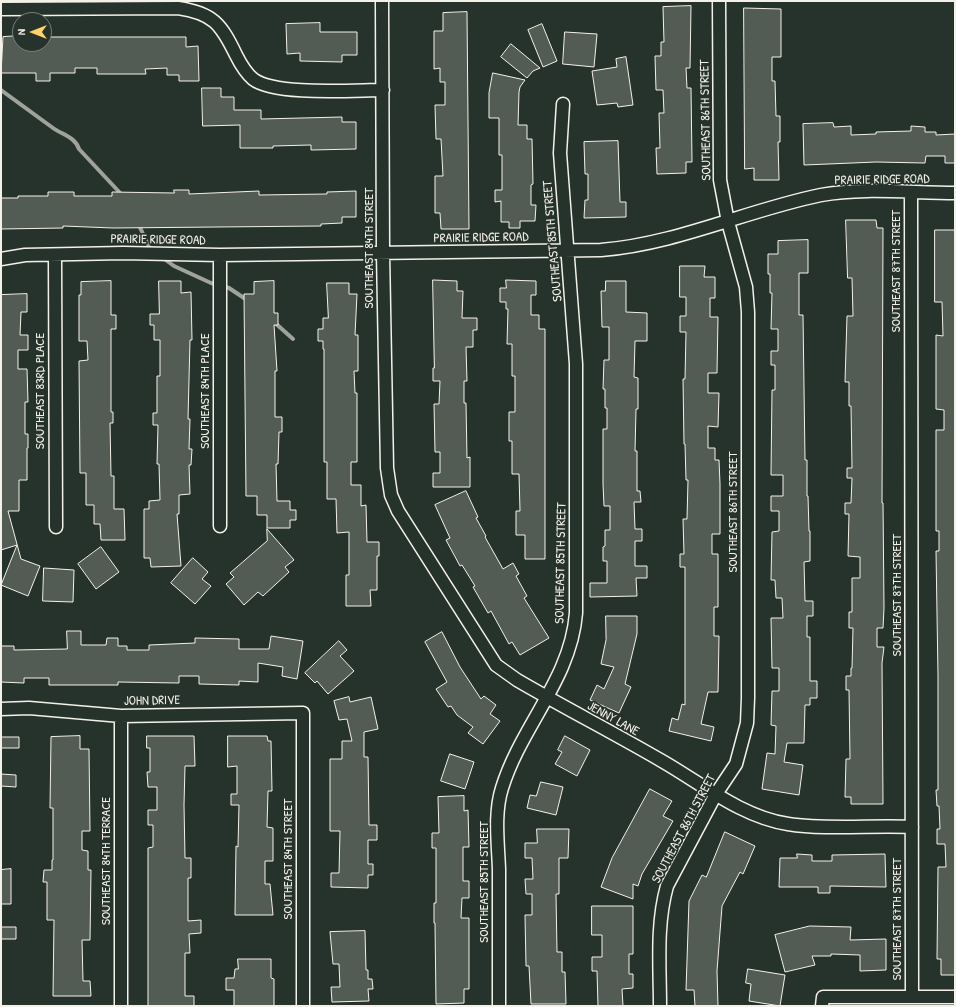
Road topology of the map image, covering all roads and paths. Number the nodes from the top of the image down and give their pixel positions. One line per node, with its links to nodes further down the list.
1 (382, 1): 4 (street, SOUTHEAST 84TH STREET)
2 (719, 1): 8 (street, SOUTHEAST 86TH STREET)
3 (1, 9): 4 (street)
4 (383, 90): 10 (street, SOUTHEAST 84TH STREET)
5 (563, 104): 9 (street, SOUTHEAST 85TH STREET)
6 (911, 193): 7 (street, PRAIRIE RIDGE ROAD); 8 (street, PRAIRIE RIDGE ROAD); 22 (street, SOUTHEAST 87TH STREET)
7 (955, 193)
8 (728, 222): 9 (street, PRAIRIE RIDGE ROAD); 21 (street, SOUTHEAST 86TH STREET)
9 (567, 251): 10 (street, PRAIRIE RIDGE ROAD); 17 (street, SOUTHEAST 85TH STREET)
10 (383, 253): 12 (street, PRAIRIE RIDGE ROAD); 14 (street, SOUTHEAST 84TH STREET)
11 (55, 255): 12 (street, PRAIRIE RIDGE ROAD); 13 (street, PRAIRIE RIDGE ROAD); 16 (street, SOUTHEAST 83RD PLACE)
12 (220, 255): 15 (street, SOUTHEAST 84TH PLACE)
13 (1, 259)
14 (391, 495): 17 (street, JENNY LANE)
15 (220, 526)
16 (56, 527)
17 (547, 698): 21 (street, JENNY LANE); 28 (street, SOUTHEAST 85TH STREET)
18 (1, 709): 20 (street, JOHN DRIVE)
19 (304, 713): 20 (street, JOHN DRIVE); 27 (street, SOUTHEAST 84TH STREET)
20 (121, 716): 26 (street, SOUTHEAST 84TH TERRACE)
21 (716, 794): 22 (street, JENNY LANE); 29 (street, SOUTHEAST 86TH STREET)
22 (912, 827): 23 (street, SOUTHEAST 87TH STREET)
23 (912, 997): 24 (street); 25 (street)
24 (955, 997)
25 (823, 1001)
26 (121, 1006)
27 (303, 1006)
28 (499, 1006)
29 (660, 1006)

